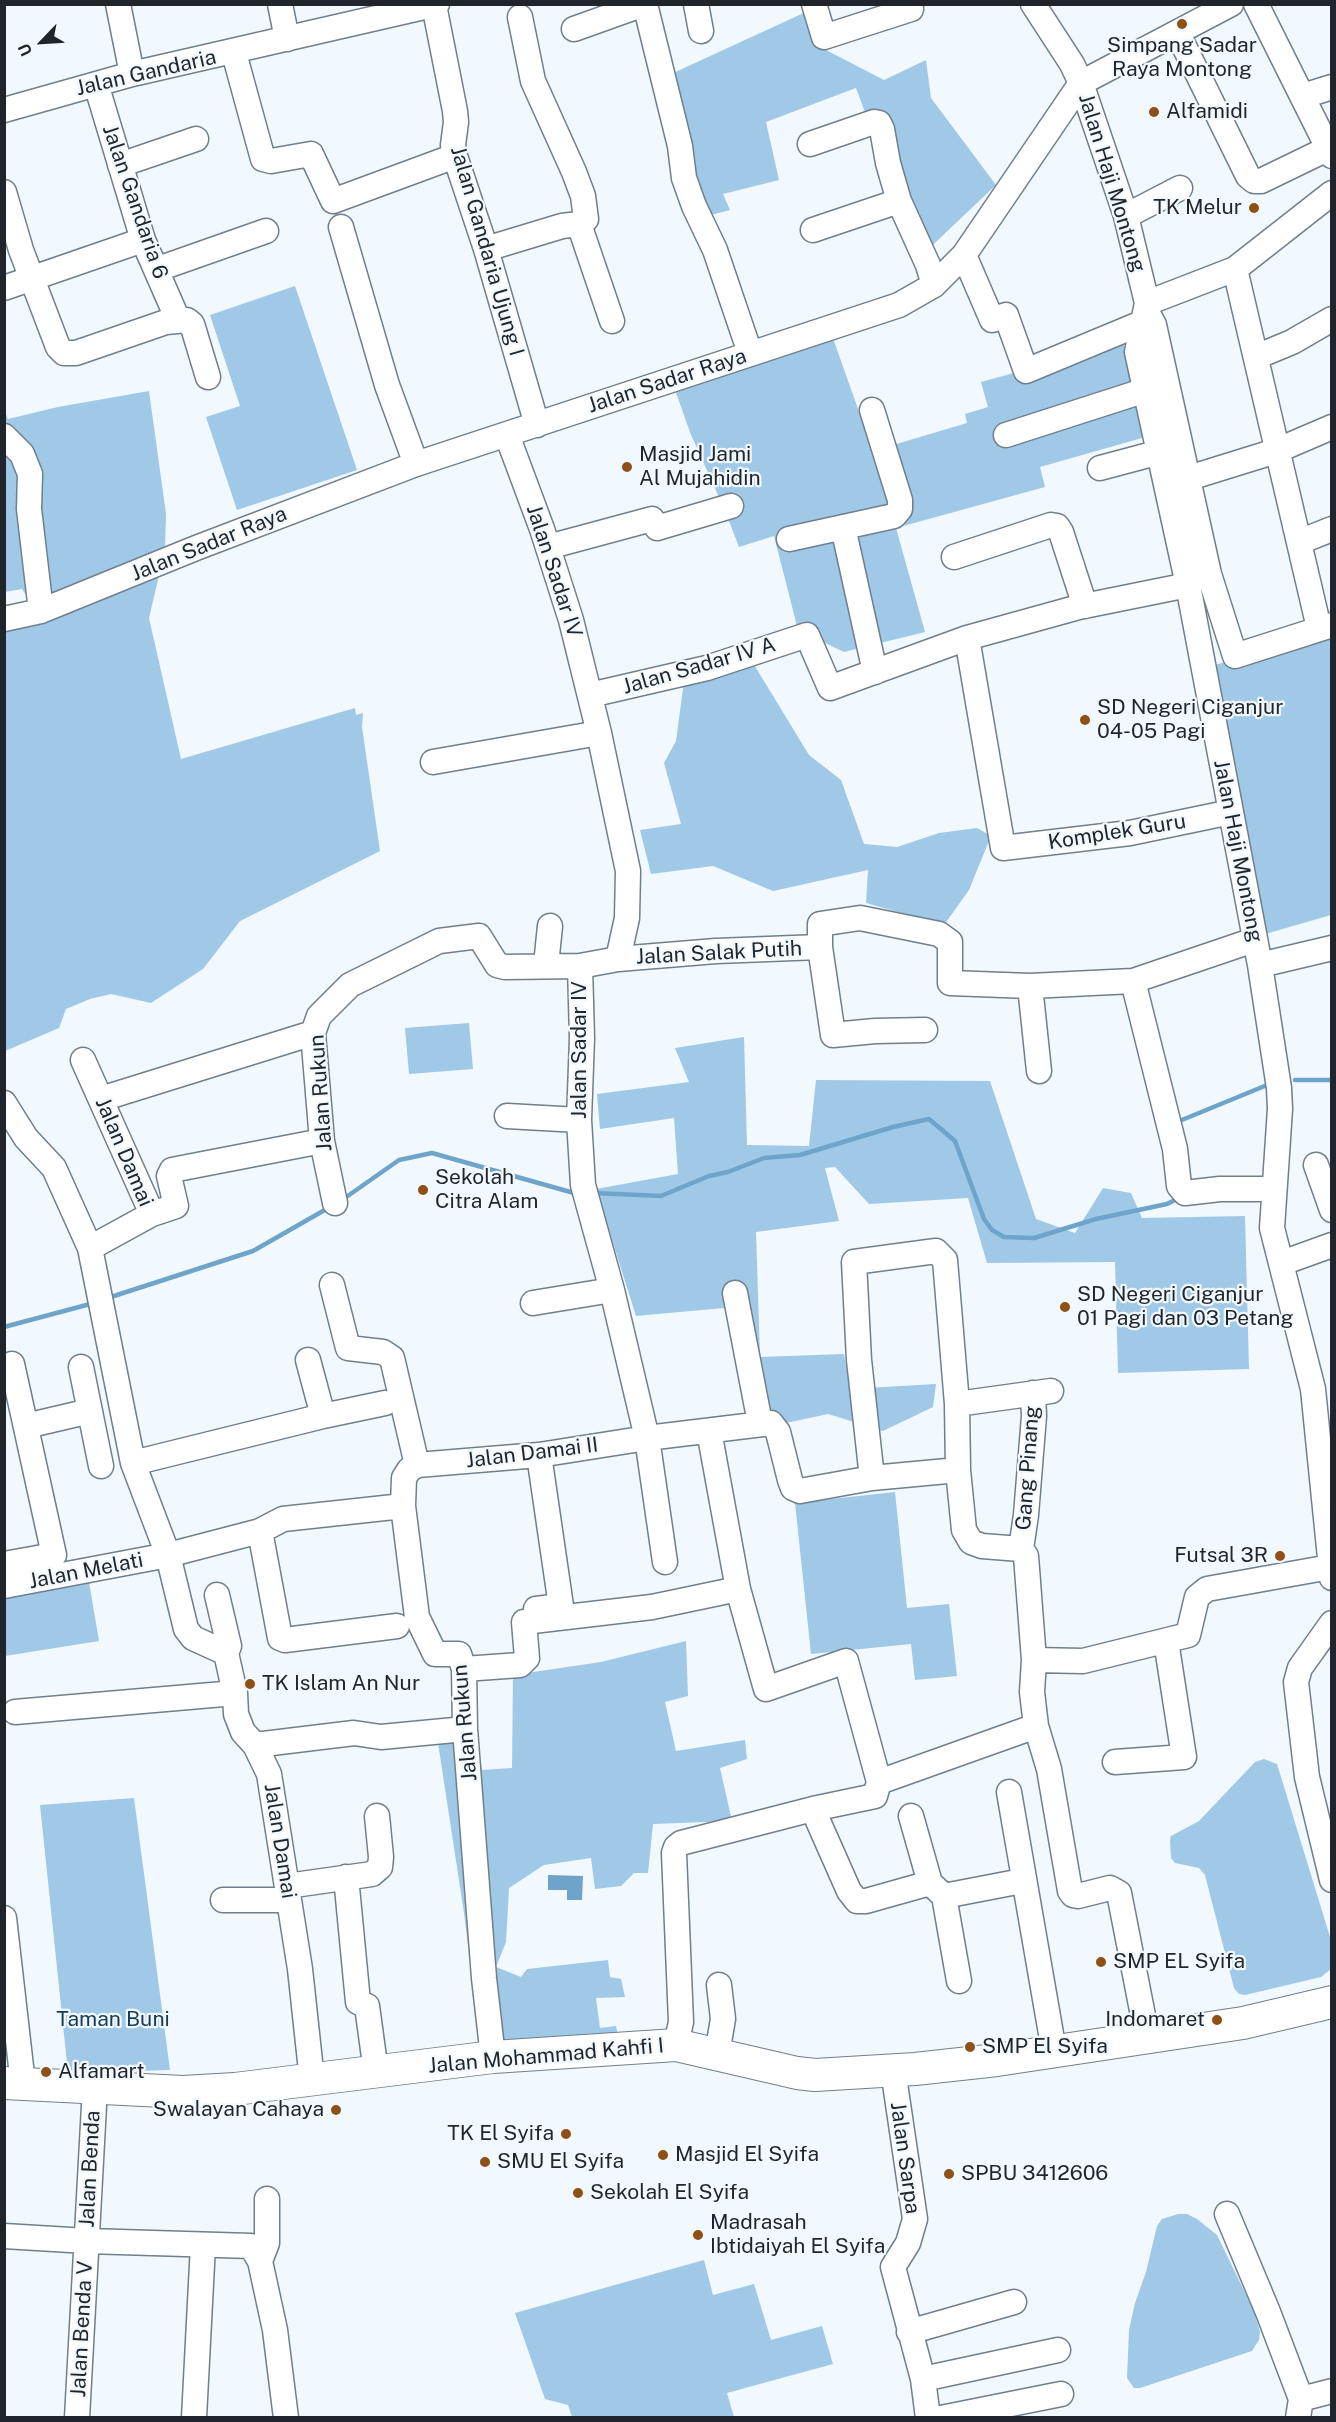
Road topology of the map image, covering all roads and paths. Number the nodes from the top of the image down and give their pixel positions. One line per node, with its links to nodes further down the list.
1 (118, 4): 17 (street)
2 (280, 4): 15 (street)
3 (645, 4): 12 (street); 50 (street)
4 (696, 4): 13 (street)
5 (814, 4): 10 (street)
6 (1033, 4): 18 (street, Jalan Haji Montong)
7 (1231, 4): 14 (street, Jalan Sadar Raya)
8 (1256, 4): 21 (street)
9 (435, 5): 15 (street, Jalan Gandaria); 26 (street, Jalan Gandaria Ujung I)
10 (910, 9)
11 (520, 17): 33 (street)
12 (574, 29)
13 (701, 31)
14 (1178, 34): 18 (street, Jalan Sadar Raya); 25 (street)
15 (287, 39): 16 (street, Jalan Gandaria)
16 (234, 53): 17 (street, Jalan Gandaria); 26 (street)
17 (132, 74): 19 (street, Jalan Gandaria)
18 (1081, 83): 32 (street, Jalan Haji Montong); 40 (street, Jalan Sadar Raya)
19 (96, 84): 22 (street, Jalan Gandaria); 27 (street, Jalan Gandaria 6)
20 (1332, 87): 21 (street)
21 (1303, 96): 25 (street)
22 (4, 110)
23 (196, 139): 27 (street)
24 (810, 144): 31 (street)
25 (1329, 152)
26 (455, 156): 38 (street, Jalan Gandaria Ujung I)
27 (120, 165): 37 (street, Jalan Gandaria 6)
28 (1180, 188): 32 (street)
29 (4, 192): 39 (street)
30 (1332, 193): 42 (street)
31 (899, 201): 35 (street); 44 (street)
32 (1126, 216): 46 (street, Jalan Haji Montong)
33 (579, 224): 38 (street); 49 (street)
34 (340, 227): 62 (street)
35 (813, 230)
36 (266, 231): 41 (street)
37 (143, 240): 41 (street, Jalan Gandaria 6); 43 (street)
38 (486, 249): 55 (street, Jalan Gandaria Ujung I)
39 (13, 253): 43 (street)
40 (964, 255): 44 (street, Jalan Sadar Raya); 46 (street)
41 (158, 269): 48 (street, Jalan Gandaria 6)
42 (1235, 269): 46 (street); 51 (street)
43 (33, 278): 45 (street); 48 (street)
44 (934, 285): 50 (street, Jalan Sadar Raya)
45 (4, 288)
46 (1146, 312): 53 (street, Jalan Haji Montong); 64 (street)
47 (1332, 319): 51 (street)
48 (178, 320): 52 (street, Jalan Gandaria 6)
49 (612, 321)
50 (750, 353): 55 (street, Jalan Sadar Raya)
51 (1256, 357): 60 (street)
52 (208, 377)
53 (1146, 390): 58 (street); 61 (street, Jalan Haji Montong)
54 (872, 410): 66 (street)
55 (537, 425): 57 (street, Jalan Sadar Raya)
56 (1332, 427): 60 (street)
57 (507, 435): 62 (street, Jalan Sadar Raya); 70 (street, Jalan Sadar IV)
58 (1006, 435)
59 (4, 436): 74 (street)
60 (1276, 451): 64 (street); 69 (street)
61 (1160, 452): 63 (street); 64 (street, Jalan Haji Montong)
62 (416, 464): 74 (street, Jalan Sadar Raya)
63 (1100, 468)
64 (1178, 481): 72 (street, Jalan Haji Montong); 76 (street)
65 (731, 506): 70 (street)
66 (843, 527): 68 (street); 78 (street)
67 (1332, 529): 69 (street)
68 (789, 539)
69 (1299, 542): 76 (street)
70 (548, 547): 79 (street, Jalan Sadar IV)
71 (954, 557): 73 (street)
72 (1188, 585): 73 (street); 82 (street, Jalan Haji Montong)
73 (1085, 606): 77 (street)
74 (41, 611): 75 (street, Jalan Sadar Raya)
75 (4, 619)
76 (1325, 626)
77 (967, 638): 78 (street); 82 (street, Komplek Guru)
78 (875, 672): 79 (street, Jalan Sadar IV A)
79 (590, 695): 80 (street, Jalan Sadar IV)
80 (599, 733): 81 (street); 87 (street, Jalan Sadar IV)
81 (433, 762)
82 (1232, 812): 84 (street, Jalan Haji Montong)
83 (550, 926): 88 (street)
84 (1254, 940): 89 (street, Jalan Haji Montong); 91 (street, Jalan Salak Putih)
85 (820, 947): 87 (street, Jalan Salak Putih); 92 (street, Jalan Salak Putih); 93 (street, Jalan Salak Putih)
86 (1332, 948): 89 (street)
87 (618, 959): 90 (street, Jalan Sadar IV)
88 (546, 965): 90 (street); 94 (street, Jalan Rukun)
89 (1260, 965): 103 (street, Jalan Haji Montong)
90 (580, 966): 100 (street, Jalan Sadar IV)
91 (1133, 981): 92 (street, Jalan Salak Putih); 103 (street)
92 (1030, 986): 96 (street)
93 (925, 1030)
94 (313, 1033): 97 (street); 101 (street, Jalan Rukun)
95 (83, 1060): 97 (street, Jalan Damai)
96 (1038, 1071)
97 (100, 1099): 106 (street, Jalan Damai)
98 (4, 1103): 108 (street)
99 (507, 1116): 100 (street)
100 (579, 1120): 111 (street, Jalan Sadar IV)
101 (322, 1141): 104 (street, Jalan Rukun); 106 (street)
102 (1316, 1165): 105 (street)
103 (1275, 1189): 109 (street, Jalan Haji Montong)
104 (335, 1203)
105 (1332, 1209)
106 (152, 1214): 108 (street, Jalan Damai)
107 (1332, 1245): 109 (street)
108 (90, 1248): 126 (street)
109 (1282, 1263): 130 (street, Jalan Haji Montong)
110 (332, 1285): 127 (street)
111 (612, 1290): 113 (street); 124 (street, Jalan Sadar IV)
112 (735, 1293): 121 (street)
113 (533, 1303)
114 (308, 1360): 120 (street)
115 (12, 1364): 122 (street)
116 (81, 1367): 119 (street)
117 (385, 1403): 120 (street)
118 (957, 1404): 129 (street); 131 (street); 135 (street, Gang Pinang)
119 (90, 1411): 122 (street); 128 (street)
120 (323, 1416): 126 (street)
121 (760, 1423): 123 (street); 131 (street)
122 (26, 1426): 138 (street)
123 (709, 1431): 124 (street); 141 (street)
124 (647, 1438): 125 (street, Jalan Damai II); 137 (street, Jalan Sadar IV)
125 (539, 1455): 127 (street, Jalan Damai II); 144 (street)
126 (133, 1463): 136 (street)
127 (417, 1465): 133 (street, Jalan Rukun)
128 (101, 1466)
129 (958, 1470): 131 (street); 135 (street, Gang Pinang)
130 (1326, 1472): 132 (street, Jalan Haji Montong)
131 (872, 1478)
132 (1328, 1505): 139 (street, Jalan Haji Montong)
133 (403, 1506): 134 (street); 151 (street, Jalan Rukun)
134 (260, 1531): 136 (street); 147 (street)
135 (1021, 1549): 150 (street)
136 (168, 1555): 140 (street, Jalan Melati); 149 (street)
137 (665, 1562)
138 (4, 1564)
139 (1331, 1572): 148 (street)
140 (4, 1586)
141 (738, 1589): 151 (street); 158 (street)
142 (217, 1595): 149 (street, Jalan Damai)
143 (616, 1598): 144 (street)
144 (561, 1606): 145 (street)
145 (527, 1610)
146 (1332, 1623): 164 (street)
147 (397, 1626)
148 (1166, 1641): 150 (street); 157 (street)
149 (226, 1653): 152 (street, Jalan Damai)
150 (1034, 1660): 154 (street)
151 (464, 1669): 155 (street, Jalan Rukun)
152 (235, 1693): 153 (street); 156 (street, Jalan Damai)
153 (15, 1712)
154 (1036, 1726): 158 (street); 173 (street)
155 (465, 1729): 156 (street); 177 (street, Jalan Rukun)
156 (255, 1745): 167 (street, Jalan Damai)
157 (1115, 1762)
158 (879, 1782): 174 (street)
159 (1009, 1792): 165 (street)
160 (377, 1816): 163 (street)
161 (911, 1816): 166 (street)
162 (818, 1821): 166 (street)
163 (346, 1877): 167 (street); 179 (street)
164 (1331, 1877)
165 (1022, 1881): 166 (street); 175 (street)
166 (937, 1889): 170 (street)
167 (288, 1893): 168 (street); 180 (street, Jalan Damai)
168 (223, 1900)
169 (4, 1918): 181 (street)
170 (959, 1981)
171 (718, 1985): 176 (street)
172 (1332, 2002): 173 (main road, Jalan Mohammad Kahfi I)
173 (1146, 2036): 175 (main road, Jalan Mohammad Kahfi I)
174 (676, 2045): 176 (main road, Jalan Mohammad Kahfi I); 177 (main road, Jalan Mohammad Kahfi I)
175 (1054, 2051): 178 (main road, Jalan Mohammad Kahfi I)
176 (717, 2055): 178 (main road, Jalan Mohammad Kahfi I)
177 (493, 2057): 179 (main road, Jalan Mohammad Kahfi I)
178 (893, 2070): 190 (street, Jalan Sarpa)
179 (376, 2072): 180 (main road, Jalan Mohammad Kahfi I)
180 (312, 2080): 182 (main road, Jalan Mohammad Kahfi I)
181 (14, 2084): 182 (main road, Jalan Mohammad Kahfi I)
182 (95, 2087): 186 (street, Jalan Benda)
183 (267, 2199): 188 (street)
184 (1227, 2214): 195 (street)
185 (4, 2236): 186 (street, Jalan Benda)
186 (87, 2241): 187 (street); 196 (street, Jalan Benda V)
187 (203, 2245): 188 (street); 197 (street)
188 (260, 2261): 198 (street)
189 (1014, 2302): 190 (street)
190 (909, 2332): 192 (street, Jalan Sarpa)
191 (1058, 2350): 192 (street)
192 (922, 2379): 199 (street, Jalan Sarpa)
193 (1332, 2391): 195 (street)
194 (1061, 2394): 200 (street)
195 (1300, 2408)
196 (77, 2418)
197 (194, 2418)
198 (286, 2418)
199 (928, 2418)
200 (941, 2418)

